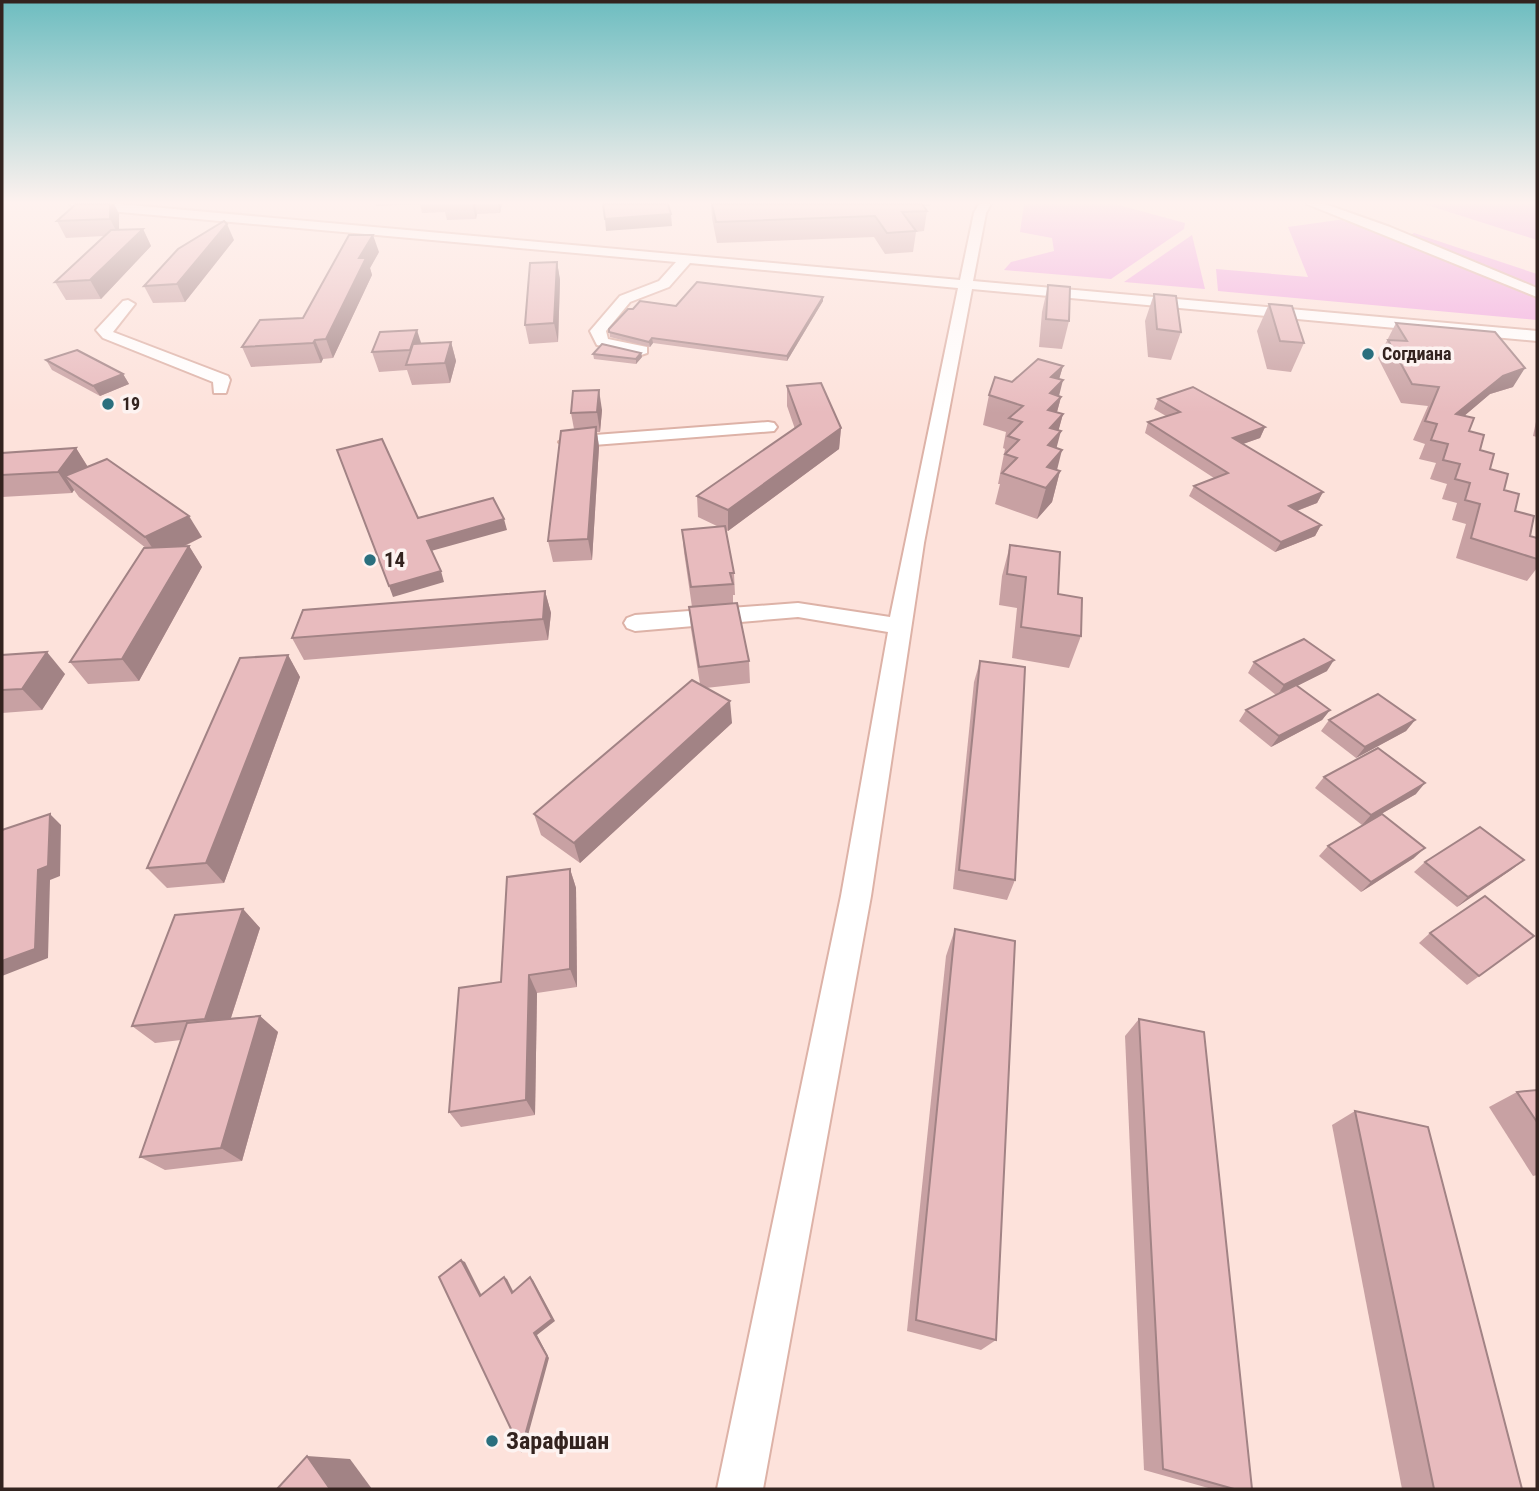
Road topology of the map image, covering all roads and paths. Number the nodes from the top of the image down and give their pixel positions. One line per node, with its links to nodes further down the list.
1 (673, 274): 9 (street)
2 (865, 274): 5 (street)
3 (967, 274): 5 (street)
4 (1490, 274): 6 (street)
5 (965, 283): 8 (street); 14 (street)
6 (1537, 293)
7 (128, 304): 10 (street)
8 (1537, 336)
9 (641, 350)
10 (220, 389)
11 (768, 427): 12 (street)
12 (568, 442)
13 (635, 623): 14 (street)
14 (900, 626): 15 (street)
15 (740, 1489)

